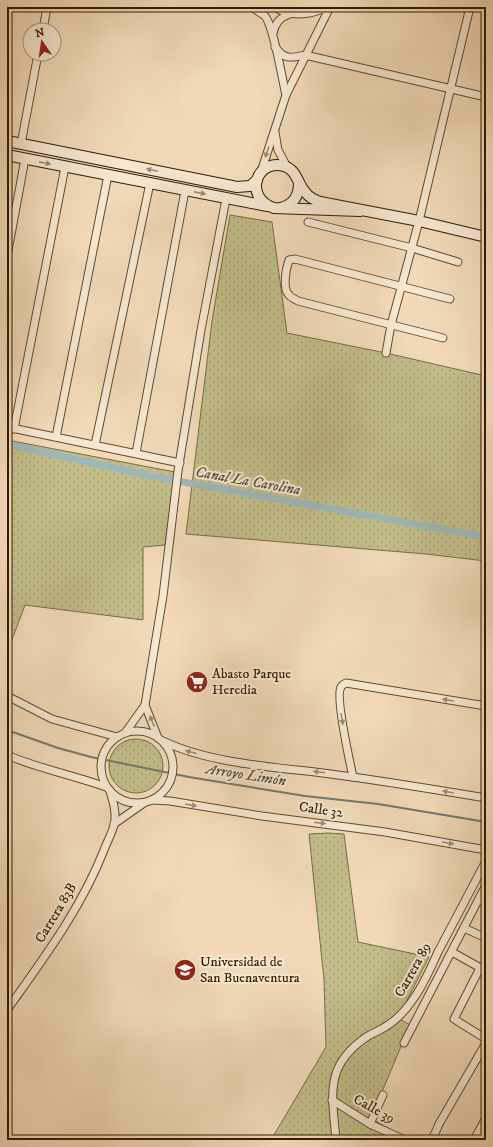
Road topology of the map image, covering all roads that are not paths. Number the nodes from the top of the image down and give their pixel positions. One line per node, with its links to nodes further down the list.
1 (47, 7): 7 (street)
2 (252, 7): 8 (street)
3 (274, 7): 6 (street)
4 (329, 7): 6 (street); 10 (street)
5 (470, 7): 12 (street)
6 (290, 14): 8 (street)
7 (44, 22)
8 (273, 35): 9 (street)
9 (275, 47): 10 (street); 13 (street)
10 (305, 55): 12 (street); 13 (street)
11 (36, 62): 17 (street)
12 (451, 88): 14 (street); 31 (street)
13 (286, 95): 15 (street)
14 (486, 97)
15 (275, 132): 21 (street); 23 (street, one-way to 23)
16 (7, 141): 17 (street)
17 (21, 144): 23 (street, one-way to 17)
18 (7, 155): 19 (street)
19 (25, 159): 20 (street, one-way to 20); 35 (street)
20 (65, 167): 22 (street); 42 (street)
21 (287, 167): 23 (street); 25 (street)
22 (108, 175): 24 (street); 43 (street)
23 (259, 176): 28 (street)
24 (150, 183): 26 (street); 44 (street)
25 (299, 183): 29 (street); 30 (street)
26 (186, 190): 27 (street, one-way to 27); 45 (street)
27 (226, 199): 28 (street); 46 (street)
28 (267, 206): 29 (street)
29 (281, 208): 30 (street)
30 (360, 211): 31 (street)
31 (419, 221): 33 (street); 34 (street)
32 (308, 222): 34 (street)
33 (486, 237)
34 (412, 248): 36 (street); 37 (street)
35 (7, 256)
36 (458, 262)
37 (401, 287): 38 (street); 39 (street); 39 (street)
38 (450, 299)
39 (391, 325): 40 (street); 41 (street)
40 (443, 338)
41 (386, 352)
42 (10, 428): 43 (street)
43 (56, 437): 44 (street)
44 (95, 445): 45 (street)
45 (136, 453): 46 (street)
46 (179, 467): 48 (street)
47 (7, 696): 51 (street)
48 (145, 705): 50 (street); 52 (street, one-way to 48)
49 (486, 706): 54 (street, one-way to 54)
50 (125, 733): 51 (street); 52 (street)
51 (117, 737): 55 (street)
52 (161, 740): 54 (street, one-way to 52); 57 (street)
53 (7, 755): 55 (street)
54 (353, 777): 56 (street, one-way to 54)
55 (108, 789): 58 (street); 59 (street, Carrera 83B)
56 (486, 798)
57 (152, 800): 58 (street); 60 (street, Calle 32, one-way to 60)
58 (144, 803): 59 (street)
59 (114, 824): 69 (street, Carrera 83B)
60 (486, 850)
61 (486, 861): 74 (street, Carrera 89)
62 (486, 885): 63 (street)
63 (479, 899): 64 (street); 65 (street)
64 (486, 903)
65 (464, 928): 66 (street); 67 (street)
66 (486, 938)
67 (452, 952): 68 (street); 72 (street)
68 (483, 970): 70 (street)
69 (7, 1010)
70 (486, 1039)
71 (486, 1043): 79 (street)
72 (404, 1044)
73 (382, 1095): 76 (street)
74 (332, 1100): 76 (street, Calle 39); 77 (street, Carrera 89)
75 (486, 1118): 80 (street)
76 (370, 1124): 78 (street, Calle 39)
77 (336, 1140)
78 (405, 1140)
79 (432, 1140)
80 (474, 1140)

